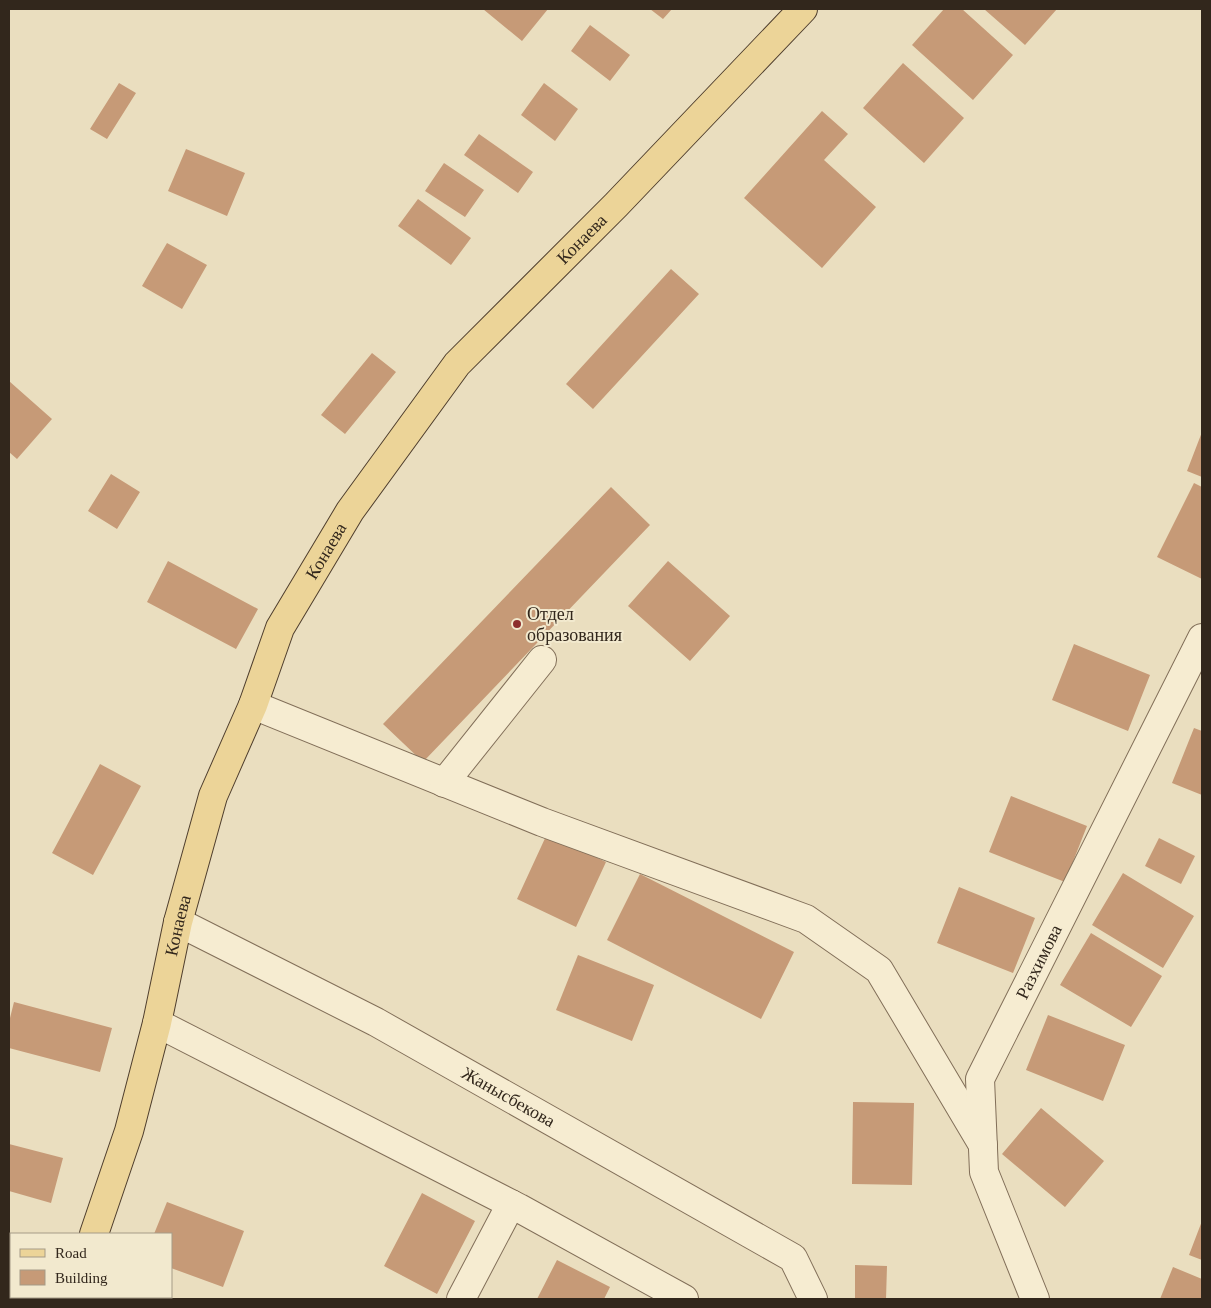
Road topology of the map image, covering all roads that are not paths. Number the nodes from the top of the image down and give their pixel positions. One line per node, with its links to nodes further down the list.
1 (803, 9): 4 (main road, Конаева)
2 (1202, 638): 8 (street, Разхимова)
3 (542, 660): 5 (street)
4 (253, 705): 5 (street); 6 (main road, Конаева)
5 (444, 783): 8 (street)
6 (178, 922): 7 (main road, Конаева); 13 (street, Жанысбекова)
7 (157, 1023): 9 (street); 10 (main road, Конаева)
8 (983, 1145): 14 (street, Разхимова)
9 (511, 1204): 11 (street); 12 (street)
10 (94, 1233)
11 (461, 1299)
12 (684, 1299)
13 (813, 1299)
14 (1035, 1299)

